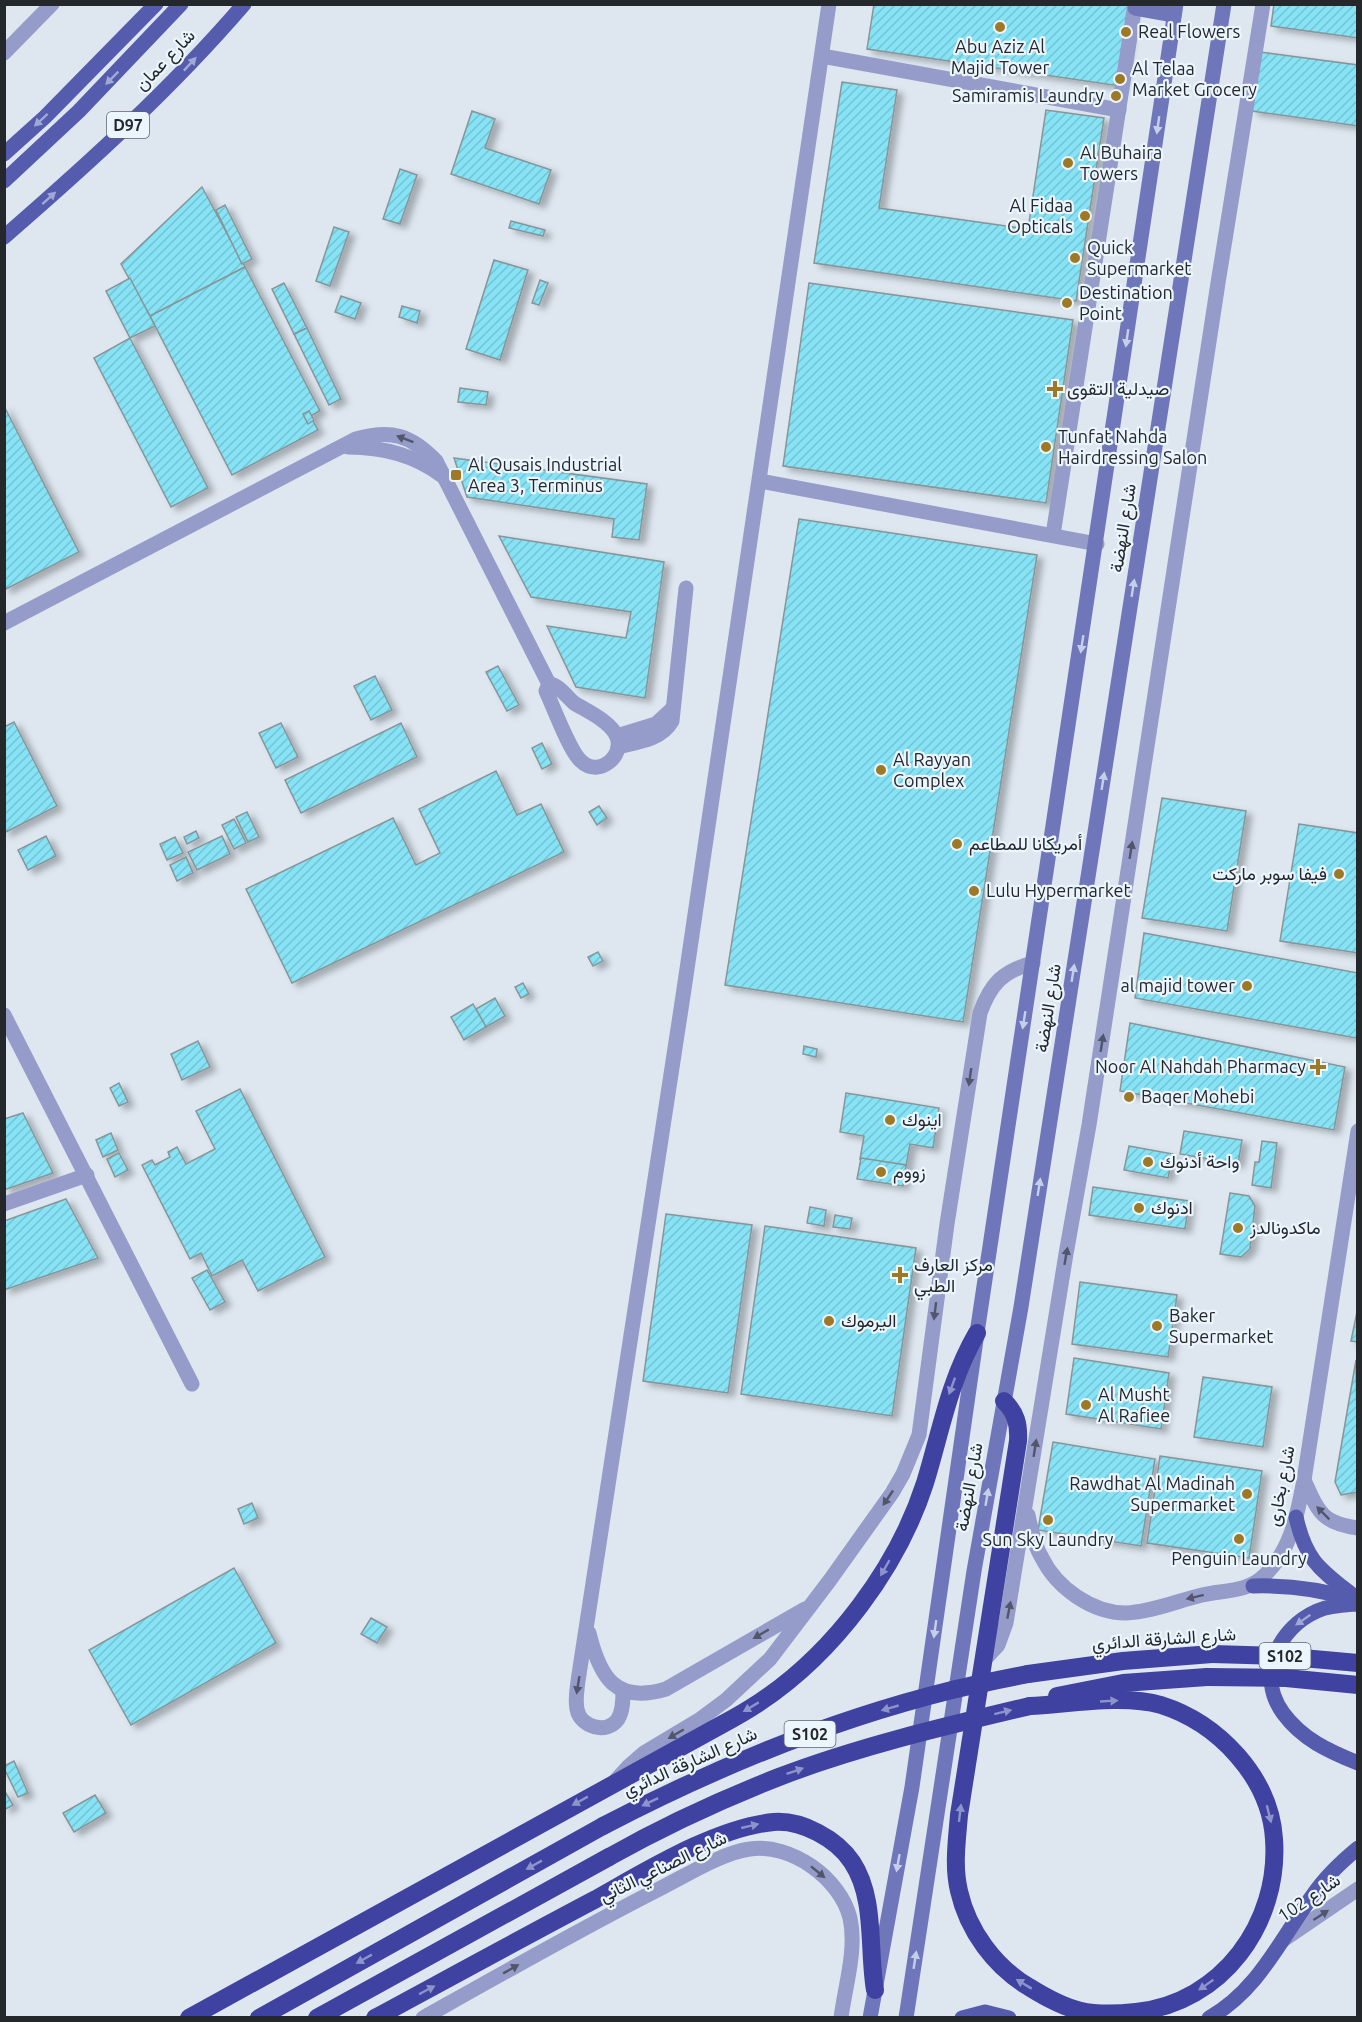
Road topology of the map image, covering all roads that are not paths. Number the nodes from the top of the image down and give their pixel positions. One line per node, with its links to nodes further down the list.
1 (52, 4): 10 (street)
2 (156, 4): 13 (main road, one-way to 13)
3 (181, 4): 14 (main road, شارع عمان / D97, one-way to 14)
4 (244, 4): 15 (main road, شارع عمان / D97, one-way to 4)
5 (829, 4): 11 (street)
6 (1224, 4): 30 (main road, شارع النهضة, one-way to 6)
7 (1263, 4): 32 (street, one-way to 7)
8 (1135, 6): 9 (main road); 12 (street)
9 (1175, 10): 18 (main road, شارع النهضة, one-way to 18)
10 (4, 53)
11 (822, 56): 12 (street); 16 (street)
12 (1119, 110): 17 (street)
13 (4, 154)
14 (4, 181)
15 (4, 237)
16 (760, 482): 17 (street); 38 (street)
17 (1053, 535): 18 (street)
18 (1097, 544): 23 (main road, شارع النهضة, one-way to 23)
19 (686, 588): 22 (street)
20 (4, 623): 21 (street)
21 (549, 684): 22 (street); 22 (street)
22 (618, 742)
23 (1033, 963): 28 (main road, شارع النهضة, one-way to 28); 37 (street, one-way to 37)
24 (4, 1015): 26 (street)
25 (1358, 1131): 31 (street, شارع بخارى)
26 (87, 1175): 27 (street); 29 (street)
27 (4, 1204)
28 (977, 1333): 45 (highway, one-way to 45); 49 (main road, شارع النهضة, one-way to 49)
29 (192, 1384)
30 (1004, 1401): 39 (highway); 57 (main road, شارع النهضة, one-way to 30)
31 (1304, 1480): 33 (street, شارع بخارى); 34 (street, one-way to 31)
32 (1026, 1506): 35 (street, one-way to 32); 39 (street, one-way to 32)
33 (1296, 1517): 35 (street, شارع بخارى); 36 (main road)
34 (1358, 1528)
35 (1253, 1586): 36 (main road)
36 (1358, 1601): 44 (main road, one-way to 44)
37 (811, 1605): 42 (street, one-way to 42); 45 (street, one-way to 45)
38 (587, 1628): 42 (street); 42 (street, one-way to 42)
39 (983, 1661): 43 (highway, one-way to 39)
40 (1358, 1663): 51 (highway, شارع الشارقة الدائري / S102, one-way to 51, bridge)
41 (1358, 1685): 43 (highway, S102, bridge)
42 (623, 1691)
43 (1030, 1706): 52 (highway, S102, one-way to 43, bridge)
44 (1358, 1763)
45 (614, 1783): 50 (highway, one-way to 50)
46 (1358, 1848): 48 (main road)
47 (1358, 1889): 48 (street, شارع 102, one-way to 47)
48 (1283, 1940): 60 (main road)
49 (875, 1990): 53 (highway, one-way to 49); 56 (main road, شارع النهضة)
50 (189, 2018)
51 (259, 2018)
52 (317, 2018)
53 (375, 2018)
54 (423, 2018): 55 (street, شارع الصناعي الثاني, one-way to 55)
55 (841, 2018)
56 (870, 2018)
57 (906, 2018)
58 (962, 2018): 59 (main road)
59 (1009, 2018)
60 (1209, 2018)

